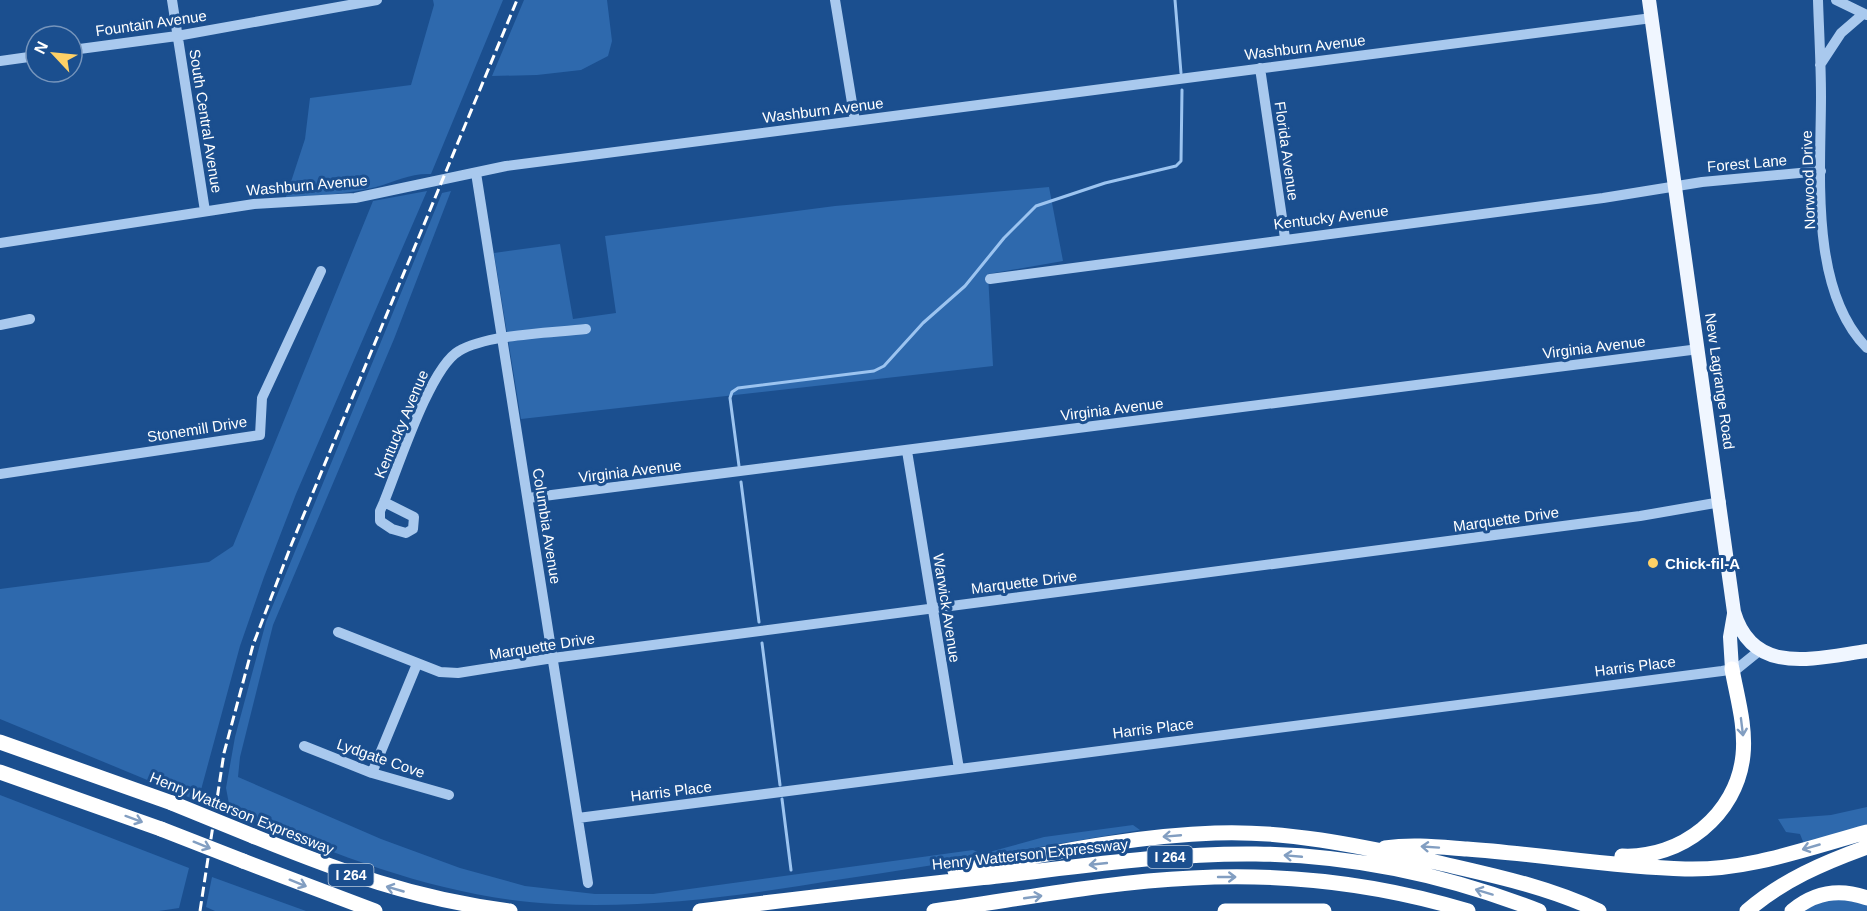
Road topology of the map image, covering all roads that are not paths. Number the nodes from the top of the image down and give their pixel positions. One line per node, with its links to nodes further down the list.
1 (172, 0): 9 (street, South Central Avenue)
2 (376, 0): 9 (street, Fountain Avenue)
3 (835, 0): 15 (street)
4 (1649, 0): 8 (main road, New Lagrange Road)
5 (1818, 0): 13 (street, Norwood Drive)
6 (1836, 0): 7 (street)
7 (1865, 14): 13 (street)
8 (1652, 18): 14 (street, Washburn Avenue); 18 (main road, New Lagrange Road)
9 (177, 36): 10 (street, Fountain Avenue); 19 (street, South Central Avenue)
10 (84, 48)
11 (24, 58): 12 (street)
12 (0, 61)
13 (1820, 65): 16 (street, Norwood Drive)
14 (1260, 68): 15 (street, Washburn Avenue); 20 (street, Florida Avenue)
15 (855, 122): 17 (street, Washburn Avenue)
16 (1821, 171): 18 (street, Forest Lane); 28 (street, Norwood Drive)
17 (476, 172): 19 (street, Washburn Avenue); 27 (street, Columbia Avenue)
18 (1676, 187): 20 (street, Kentucky Avenue); 29 (main road, New Lagrange Road)
19 (205, 211): 21 (street, Washburn Avenue)
20 (1285, 238): 23 (street, Kentucky Avenue)
21 (0, 243)
22 (321, 271): 31 (street, Stonemill Drive)
23 (990, 279)
24 (30, 319): 25 (street)
25 (0, 325)
26 (586, 329): 27 (street, Kentucky Avenue)
27 (502, 339): 32 (street, Columbia Avenue); 33 (street, Kentucky Avenue)
28 (1867, 348)
29 (1699, 349): 30 (street, Virginia Avenue); 34 (main road, New Lagrange Road)
30 (907, 451): 32 (street, Virginia Avenue); 35 (street, Warwick Avenue)
31 (0, 474)
32 (528, 498): 40 (street, Columbia Avenue)
33 (384, 502)
34 (1721, 502): 35 (street, Marquette Drive); 36 (main road, New Lagrange Road)
35 (932, 609): 40 (street, Marquette Drive); 46 (street, Warwick Avenue)
36 (1734, 612): 38 (main road, New Lagrange Road); 42 (main road)
37 (338, 632): 41 (street, Marquette Drive)
38 (1759, 651): 39 (main road); 42 (street, Harris Place)
39 (1867, 651)
40 (553, 658): 41 (street, Marquette Drive); 53 (street, Columbia Avenue)
41 (417, 664): 48 (street)
42 (1732, 669): 46 (street, Harris Place); 57 (highway, one-way to 57)
43 (0, 732): 50 (highway)
44 (0, 742): 50 (highway, Henry Watterson Expressway / I 264)
45 (304, 746): 48 (street, Lydgate Cove)
46 (959, 769): 53 (street, Harris Place)
47 (0, 772): 52 (highway, I 264)
48 (372, 773): 51 (street, Lydgate Cove)
49 (0, 779): 52 (highway)
50 (104, 779): 62 (highway, Henry Watterson Expressway / I 264, one-way to 50, bridge)
51 (449, 795)
52 (96, 806): 61 (highway, I 264, one-way to 61, bridge)
53 (579, 818): 58 (street, Columbia Avenue)
54 (1867, 832): 57 (highway, one-way to 57)
55 (1867, 847): 70 (highway)
56 (1376, 849): 57 (highway, one-way to 56); 60 (highway, one-way to 60); 69 (highway)
57 (1563, 857)
58 (588, 883)
59 (1867, 898): 71 (highway)
60 (795, 899): 63 (highway, Henry Watterson Expressway / I 264); 68 (highway, Henry Watterson Expressway / I 264, one-way to 60)
61 (375, 911)
62 (510, 911)
63 (700, 911)
64 (934, 911): 67 (highway, I 264, one-way to 67)
65 (1225, 911): 66 (highway)
66 (1324, 911)
67 (1468, 911)
68 (1539, 911)
69 (1599, 911)
70 (1747, 911)
71 (1792, 911)

